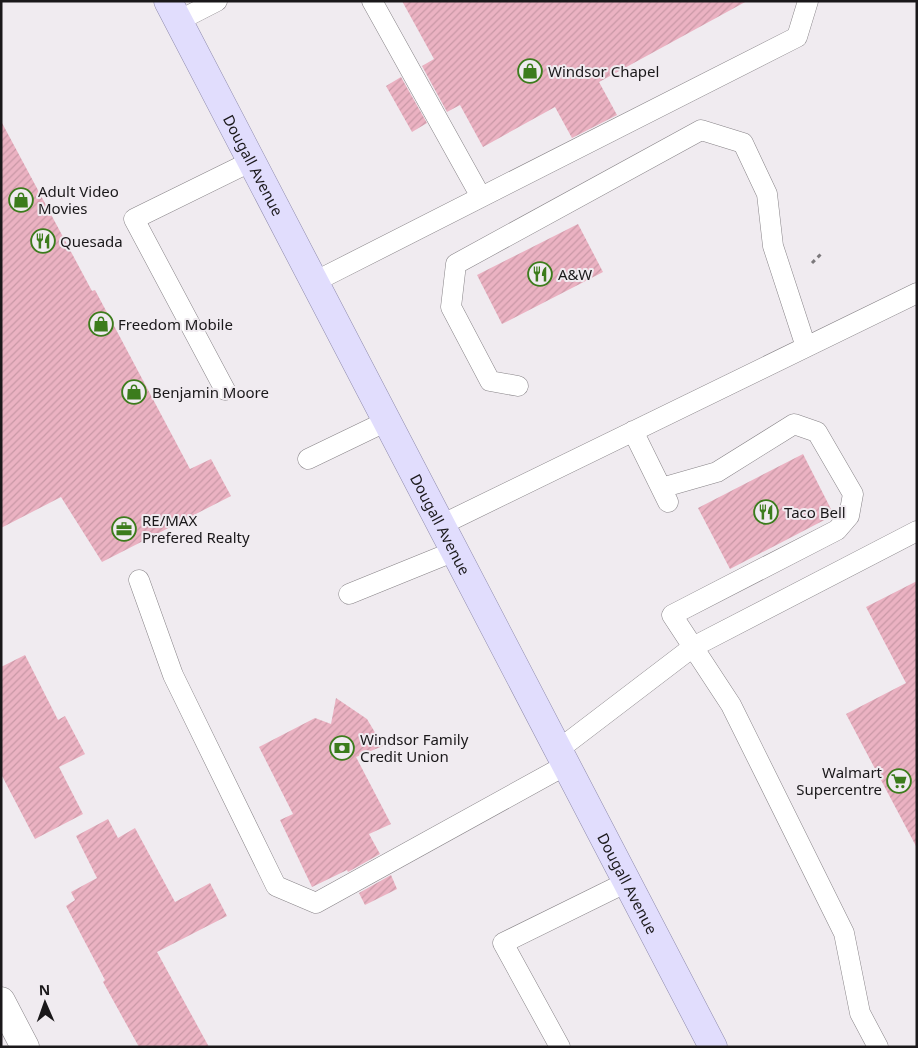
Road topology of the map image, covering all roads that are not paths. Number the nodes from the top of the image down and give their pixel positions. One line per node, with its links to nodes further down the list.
1 (217, 1): 4 (lane)
2 (372, 1): 6 (lane)
3 (808, 1): 6 (lane)
4 (173, 11): 5 (main road, Dougall Avenue)
5 (252, 161): 7 (main road, Dougall Avenue); 11 (lane)
6 (481, 197): 7 (lane)
7 (314, 282): 12 (main road, Dougall Avenue)
8 (917, 293): 9 (lane)
9 (806, 347): 10 (lane); 13 (lane)
10 (518, 386)
11 (225, 390)
12 (387, 421): 14 (lane); 15 (main road, Dougall Avenue)
13 (633, 431): 15 (lane); 20 (lane)
14 (308, 459)
15 (441, 525): 17 (main road, Dougall Avenue)
16 (917, 531): 20 (lane)
17 (455, 551): 19 (lane); 21 (main road, Dougall Avenue)
18 (139, 580): 21 (lane)
19 (349, 594)
20 (693, 647): 21 (lane); 27 (lane)
21 (562, 758): 22 (main road, Dougall Avenue)
22 (627, 882): 25 (lane); 26 (main road, Dougall Avenue)
23 (1, 1001): 24 (street)
24 (25, 1047)
25 (560, 1047)
26 (713, 1047)
27 (878, 1047)

